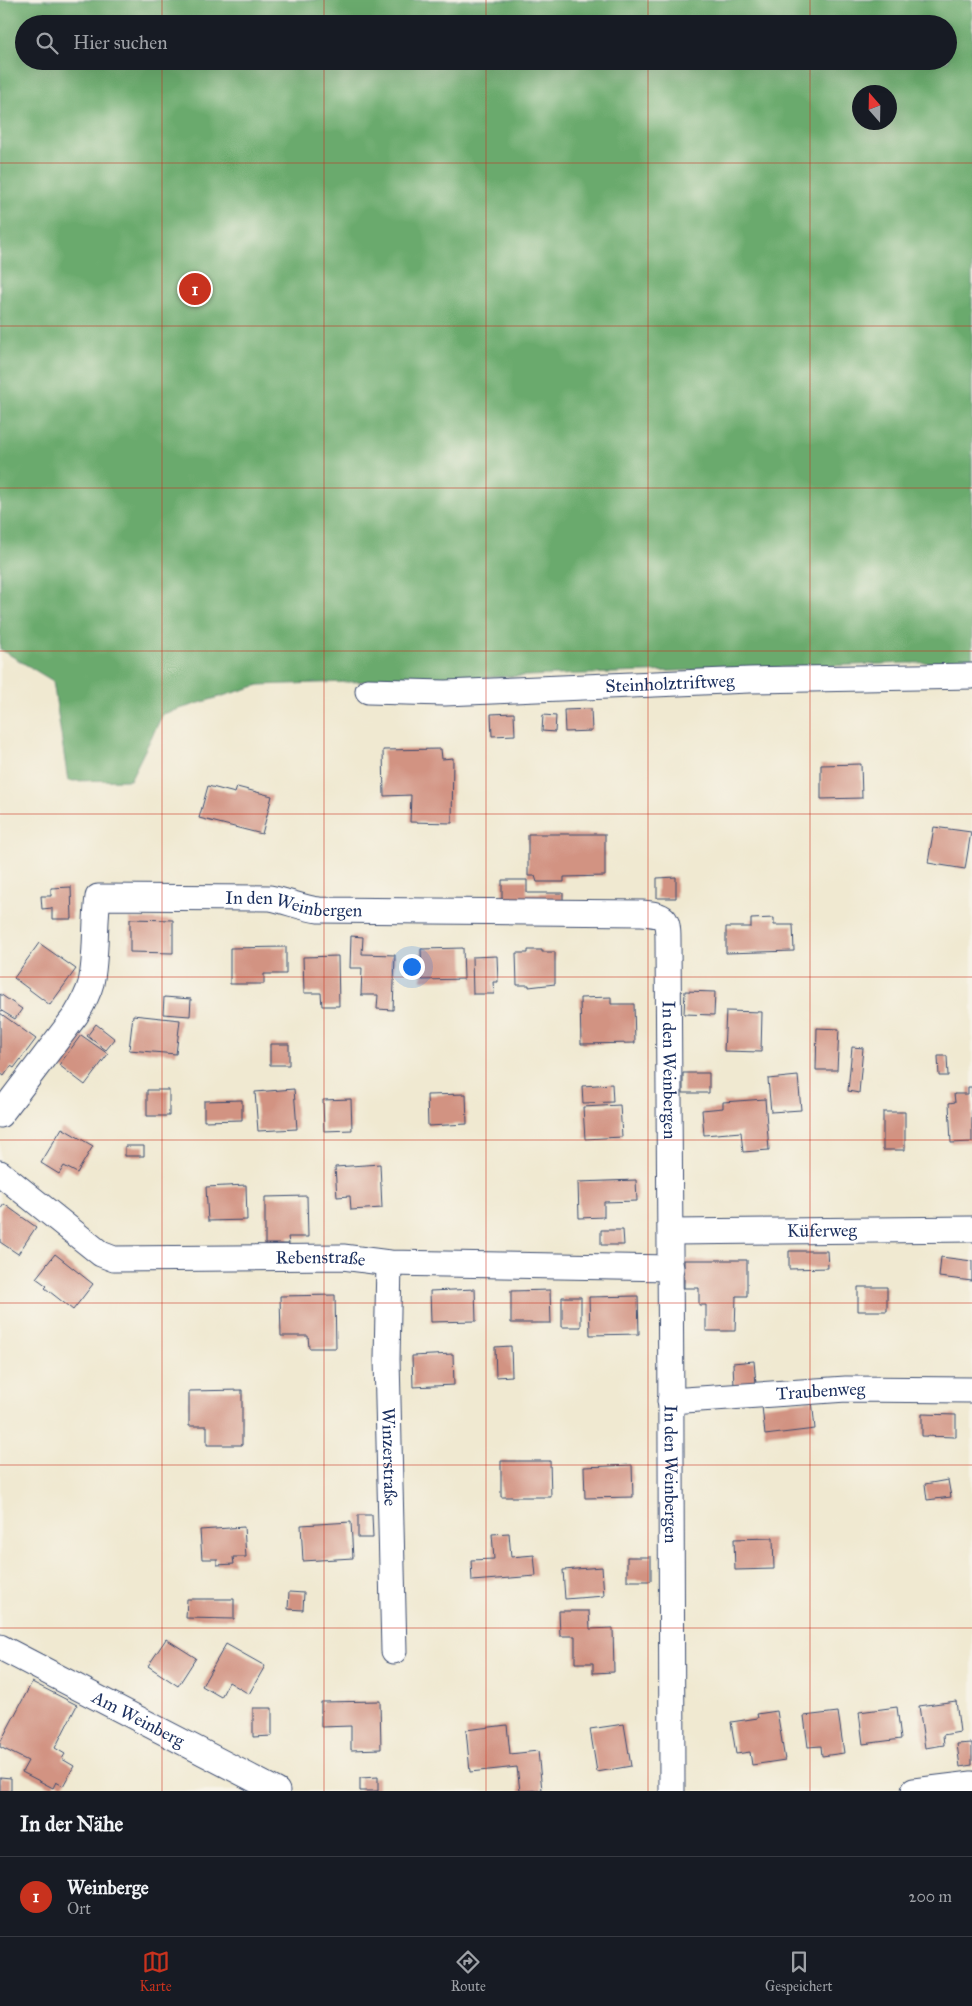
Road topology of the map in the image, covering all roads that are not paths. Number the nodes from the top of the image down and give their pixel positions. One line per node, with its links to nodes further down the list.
1 (972, 676): 2 (street, Steinholztriftweg)
2 (368, 691)
3 (0, 1115): 6 (street, In den Weinbergen)
4 (0, 1172): 7 (street, Rebenstraße)
5 (972, 1230): 6 (street, Küferweg)
6 (672, 1232): 8 (street, In den Weinbergen)
7 (389, 1263): 8 (street, Rebenstraße); 12 (street, Winzerstraße)
8 (671, 1268): 10 (street, In den Weinbergen)
9 (972, 1390): 10 (street, Traubenweg)
10 (670, 1401): 15 (street, In den Weinbergen)
11 (0, 1647): 14 (street, Am Weinberg)
12 (394, 1651)
13 (972, 1784): 16 (street)
14 (277, 1791)
15 (672, 1791)
16 (914, 1791)

